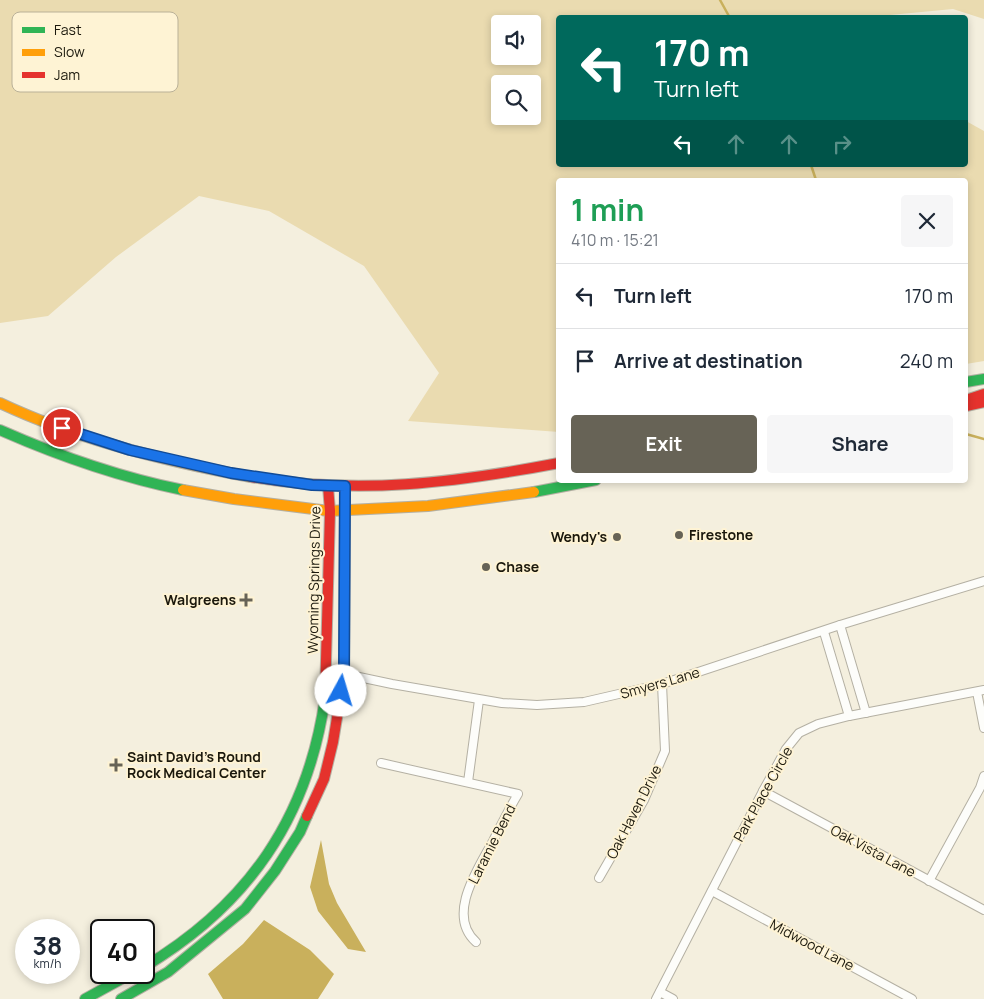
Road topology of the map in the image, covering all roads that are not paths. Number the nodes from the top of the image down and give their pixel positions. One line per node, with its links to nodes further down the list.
1 (984, 379): 2 (main road)
2 (968, 382)
3 (984, 394): 4 (main road)
4 (968, 399)
5 (984, 402): 7 (main road)
6 (0, 403): 11 (main road)
7 (968, 406)
8 (0, 430): 14 (main road)
9 (556, 464): 12 (main road)
10 (581, 483): 13 (main road)
11 (328, 486): 12 (main road); 14 (main road, Wyoming Springs Drive)
12 (345, 486): 13 (main road)
13 (346, 510): 14 (main road); 21 (main road)
14 (330, 511): 20 (main road, Wyoming Springs Drive)
15 (984, 581): 16 (street, Smyers Lane)
16 (840, 625): 17 (street, Smyers Lane); 18 (street)
17 (824, 632): 19 (street); 22 (street, Smyers Lane)
18 (851, 662): 19 (street); 25 (street)
19 (834, 667): 26 (street)
20 (326, 670): 21 (street, Smyers Lane); 37 (main road, Wyoming Springs Drive)
21 (344, 675): 24 (street, Smyers Lane); 41 (main road)
22 (662, 684): 24 (street, Smyers Lane); 32 (street, Oak Haven Drive)
23 (980, 691): 25 (street, Park Place Circle); 27 (street)
24 (479, 700): 30 (street)
25 (866, 713): 26 (street, Park Place Circle)
26 (849, 716): 31 (street, Park Place Circle)
27 (984, 728)
28 (381, 763): 30 (street, Laramie Bend)
29 (984, 776): 33 (street)
30 (468, 782): 36 (street, Laramie Bend)
31 (763, 791): 33 (street, Oak Vista Lane); 34 (street, Park Place Circle)
32 (599, 878)
33 (929, 880): 35 (street, Oak Vista Lane)
34 (712, 891): 39 (street, Park Place Circle); 43 (street, Midwood Lane)
35 (984, 910)
36 (476, 942)
37 (155, 960)
38 (112, 984): 40 (main road)
39 (658, 995): 42 (street)
40 (85, 999)
41 (121, 999)
42 (673, 999)
43 (912, 999)

